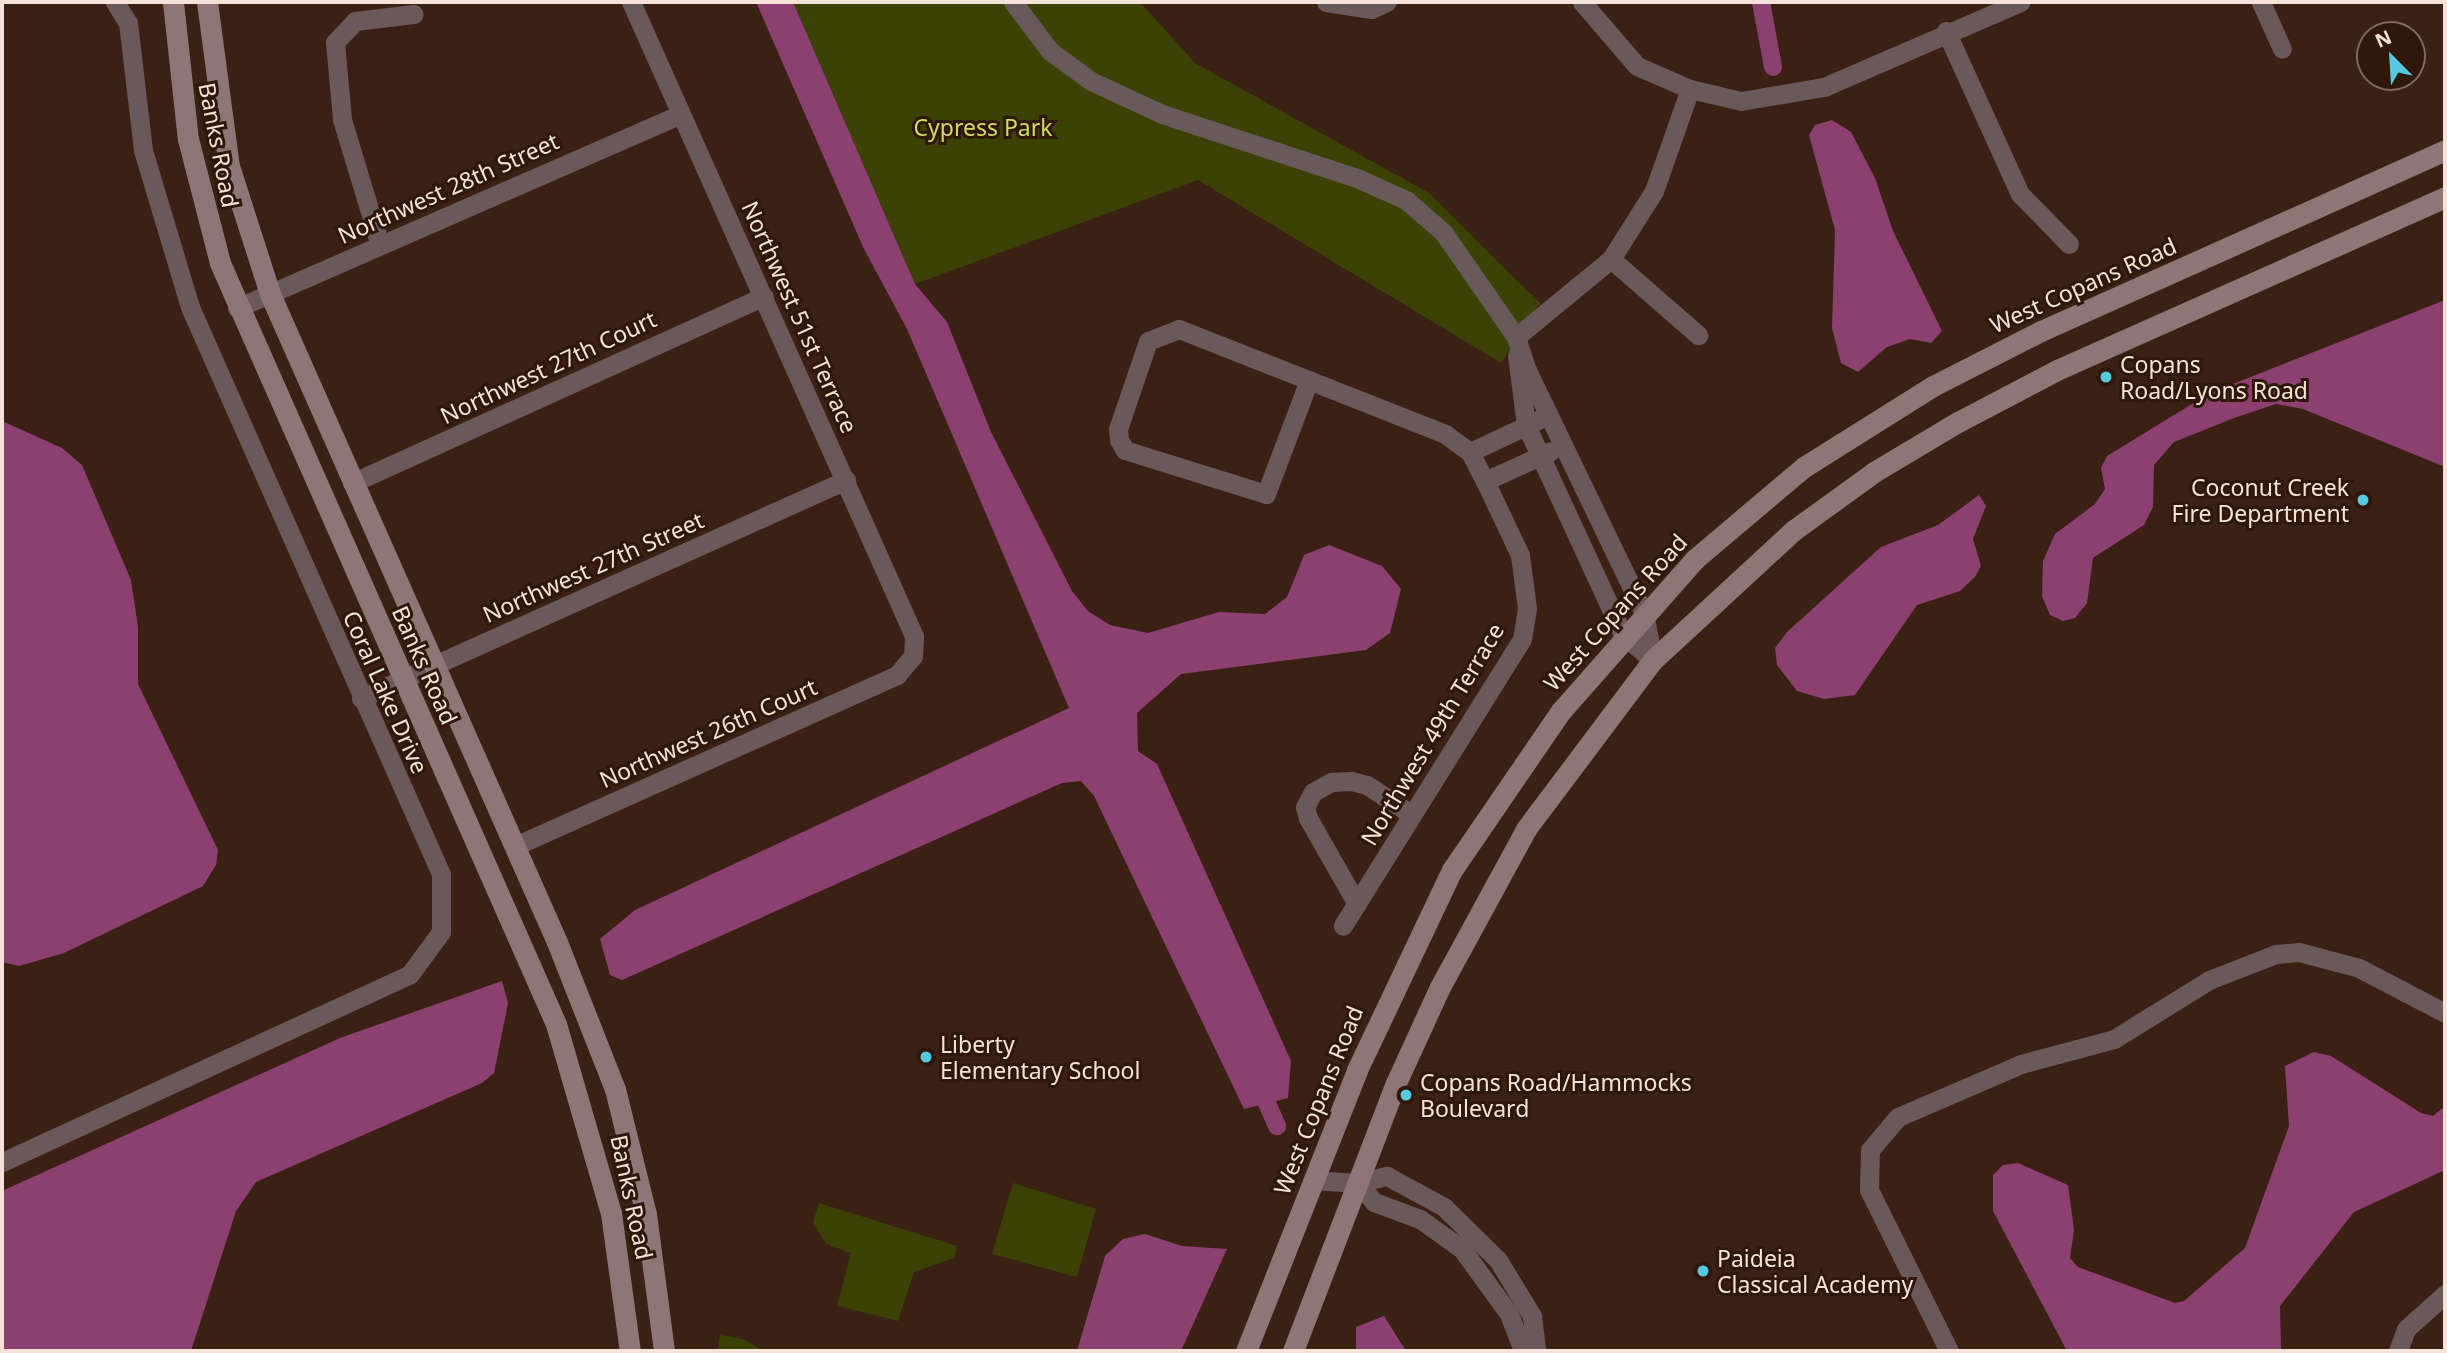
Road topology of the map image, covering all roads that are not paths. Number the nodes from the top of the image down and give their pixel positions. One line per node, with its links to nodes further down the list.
1 (115, 2): 41 (street, Coral Lake Drive)
2 (173, 2): 23 (main road, Banks Road)
3 (207, 2): 21 (main road, Banks Road)
4 (631, 2): 15 (street, Northwest 51st Terrace)
5 (1013, 2): 25 (street)
6 (1326, 2): 7 (street)
7 (1387, 2)
8 (1582, 2): 14 (street)
9 (2020, 2): 12 (street)
10 (2261, 2): 13 (street)
11 (414, 14): 19 (street)
12 (1946, 31): 14 (street); 18 (street)
13 (2282, 50)
14 (1690, 89): 20 (street)
15 (680, 114): 19 (street, Northwest 28th Street); 22 (street, Northwest 51st Terrace)
16 (2445, 149): 35 (main road, West Copans Road)
17 (2445, 197): 38 (main road)
18 (2069, 244)
19 (380, 245): 21 (street, Northwest 28th Street)
20 (1611, 259): 24 (street); 25 (street)
21 (270, 294): 23 (street, Northwest 28th Street); 34 (main road, Banks Road)
22 (764, 296): 32 (street, Northwest 51st Terrace); 34 (street, Northwest 27th Court)
23 (237, 308): 40 (main road, Banks Road)
24 (1698, 335)
25 (1516, 337): 27 (street); 28 (street)
26 (1309, 380): 26 (street, Northwest 49th Terrace); 30 (street, Northwest 49th Terrace)
27 (1548, 415): 28 (street); 29 (street)
28 (1526, 425): 30 (street); 31 (street)
29 (1563, 447): 31 (street); 35 (street)
30 (1470, 452): 33 (street, Northwest 49th Terrace)
31 (1540, 456): 33 (street); 36 (street)
32 (846, 480): 37 (street, Northwest 51st Terrace); 39 (street, Northwest 27th Street)
33 (1485, 481): 42 (street, Northwest 49th Terrace)
34 (352, 483): 39 (main road, Banks Road)
35 (1644, 612): 36 (main road, West Copans Road); 38 (street)
36 (1623, 635): 38 (street); 48 (main road, West Copans Road)
37 (914, 656): 43 (street, Northwest 26th Court)
38 (1653, 660): 49 (main road)
39 (435, 665): 40 (street, Northwest 27th Street); 43 (main road, Banks Road)
40 (402, 680): 41 (street, Northwest 27th Street); 51 (main road, Banks Road)
41 (361, 698): 47 (street, Coral Lake Drive)
42 (1412, 815): 44 (street, Northwest 49th Terrace); 44 (street)
43 (515, 846): 52 (main road, Banks Road)
44 (1357, 904): 45 (street, Northwest 49th Terrace)
45 (1343, 926)
46 (2445, 1013): 57 (street)
47 (2, 1162)
48 (1313, 1180): 49 (street); 53 (main road, West Copans Road)
49 (1358, 1183): 54 (main road); 55 (street); 56 (street)
50 (2445, 1294): 58 (street)
51 (631, 1351)
52 (664, 1351)
53 (1246, 1351)
54 (1293, 1351)
55 (1523, 1351)
56 (1536, 1351)
57 (1949, 1351)
58 (2398, 1351)

